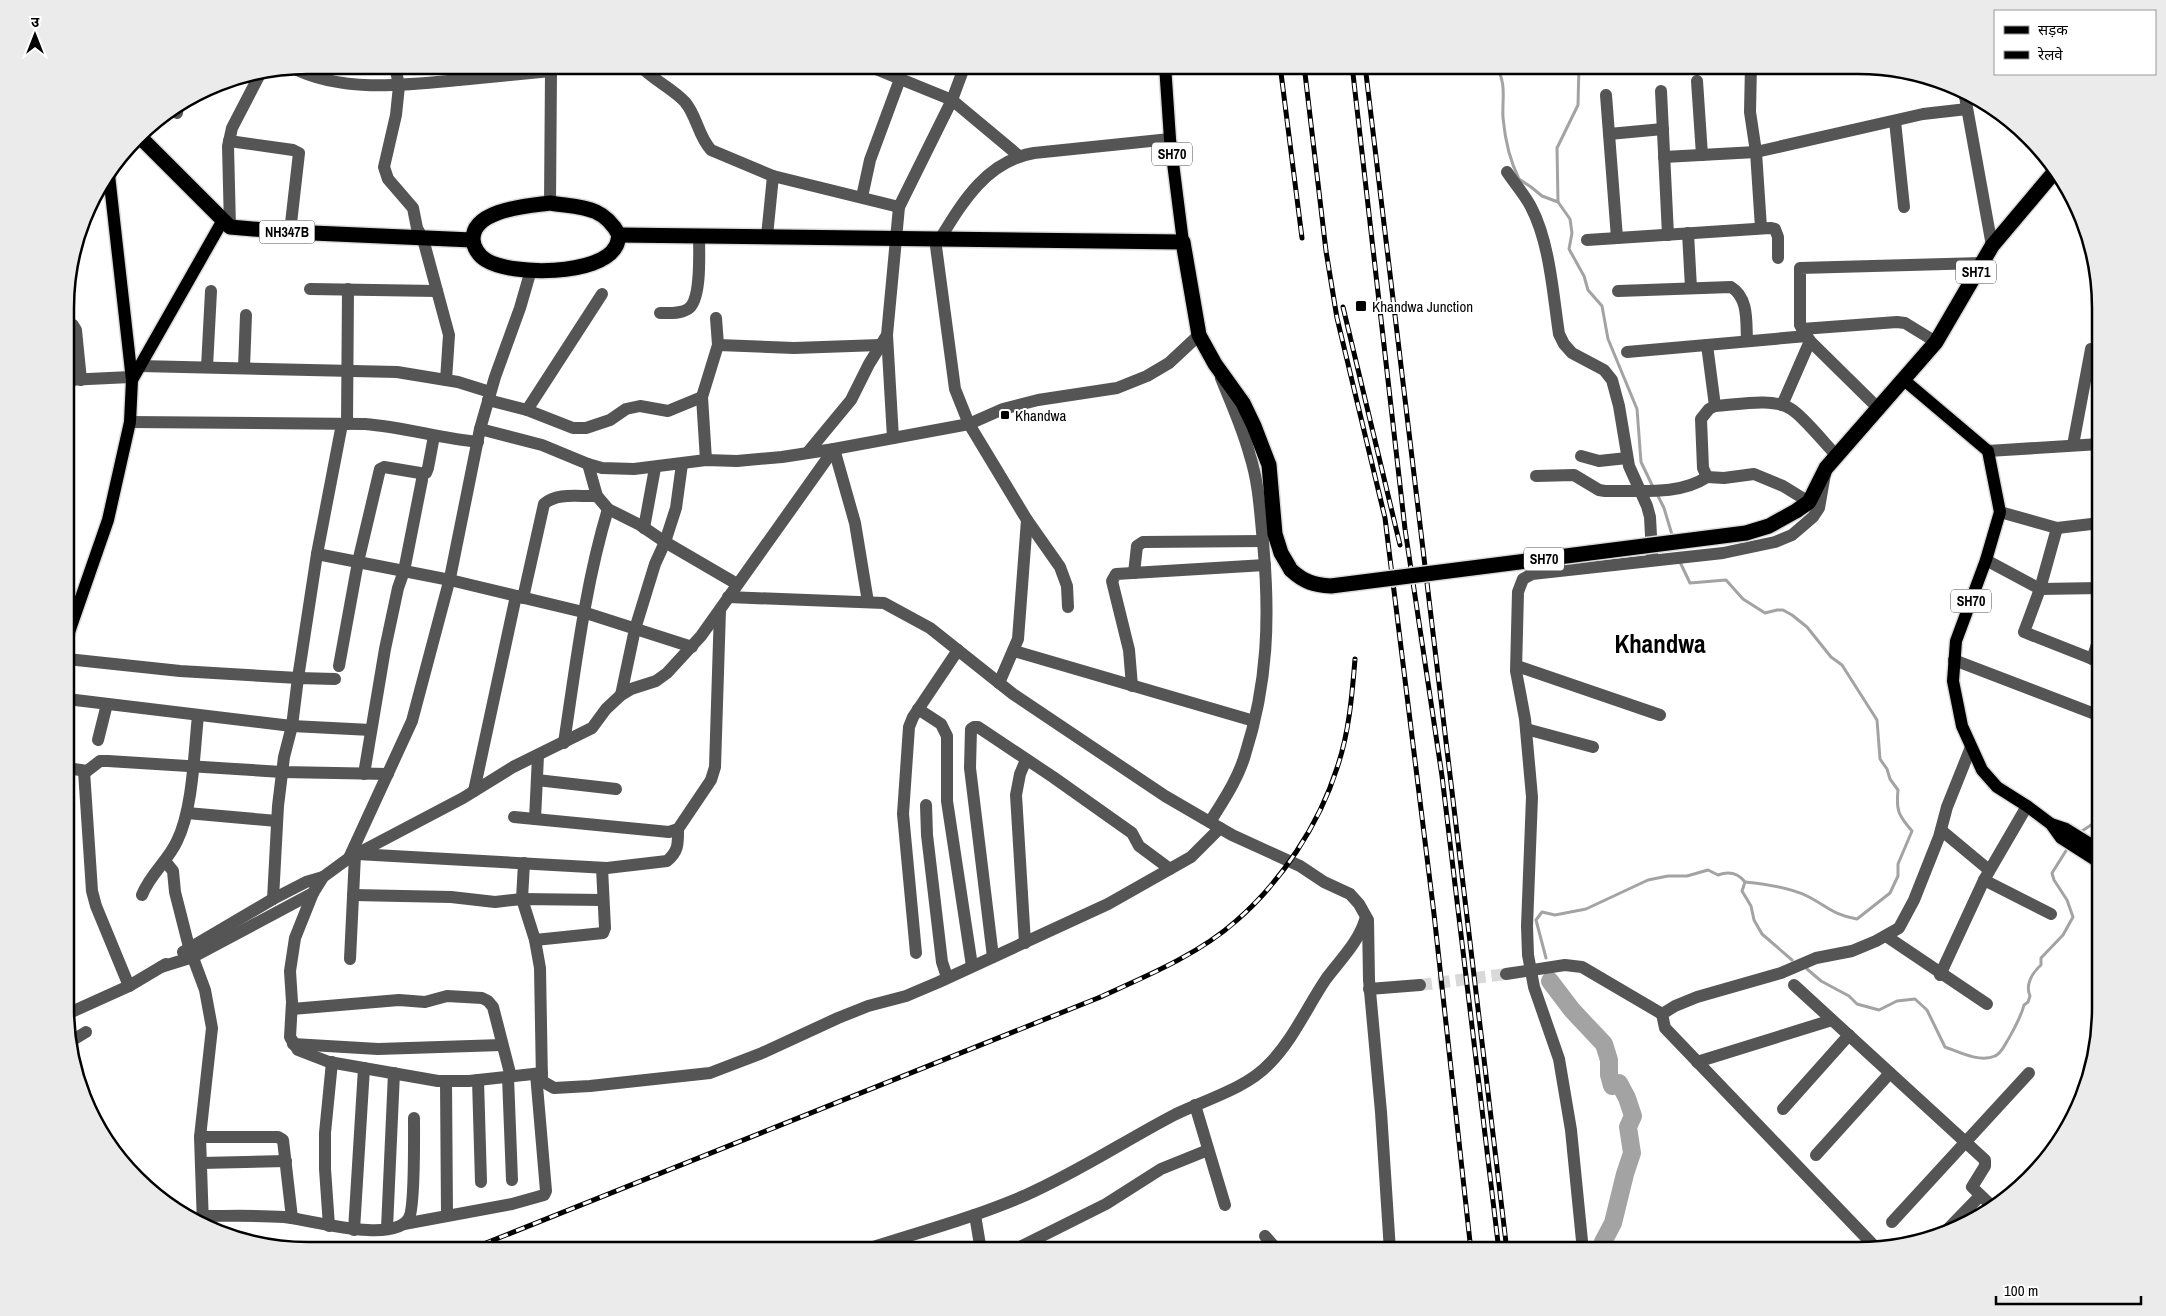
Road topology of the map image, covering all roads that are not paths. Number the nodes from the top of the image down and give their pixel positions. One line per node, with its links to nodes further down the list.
1 (311, 74): 13 (street)
2 (396, 74): 13 (street)
3 (499, 74): 13 (street)
4 (550, 74): 34 (street)
5 (649, 74): 30 (street)
6 (891, 74): 11 (street)
7 (962, 74): 16 (street)
8 (1166, 74): 22 (main road, SH70)
9 (1751, 74): 25 (street)
10 (257, 79): 24 (street)
11 (900, 79): 16 (street); 33 (street)
12 (1697, 81): 26 (street)
13 (398, 86): 46 (street)
14 (1661, 91): 20 (street)
15 (1606, 95): 21 (street)
16 (952, 100): 27 (street); 35 (street)
17 (1966, 100): 18 (street)
18 (1968, 109): 19 (street); 52 (street)
19 (1895, 121): 25 (street); 36 (street)
20 (1663, 129): 21 (street); 28 (street)
21 (1609, 134): 45 (street)
22 (1170, 140): 27 (street); 51 (main road, SH70)
23 (144, 141): 37 (highway)
24 (229, 141): 37 (street); 39 (street)
25 (1756, 152): 26 (street); 38 (street)
26 (1702, 155): 28 (street)
27 (1019, 156): 48 (street)
28 (1664, 157): 41 (street)
29 (1507, 172): 105 (street)
30 (772, 176): 33 (street); 44 (street)
31 (2051, 176): 52 (highway, SH71)
32 (109, 185): 81 (main road)
33 (862, 197): 35 (street)
34 (550, 204): 42 (highway); 49 (highway)
35 (899, 207): 47 (street)
36 (1904, 208)
37 (226, 223): 39 (highway, NH347B); 77 (main road)
38 (1761, 228): 40 (street); 53 (street)
39 (290, 232): 46 (highway, NH347B)
40 (1688, 233): 41 (street); 56 (street)
41 (1668, 234): 45 (street)
42 (619, 235): 43 (highway); 55 (highway)
43 (699, 235): 44 (highway); 63 (street)
44 (767, 236): 47 (highway)
45 (1617, 238): 50 (street)
46 (423, 239): 49 (highway, NH347B); 60 (street)
47 (895, 239): 48 (highway); 69 (street)
48 (938, 239): 51 (highway); 94 (street)
49 (472, 240): 55 (highway)
50 (1587, 240)
51 (1183, 242): 67 (highway, SH70)
52 (1992, 246): 54 (highway, SH71)
53 (1778, 258)
54 (1982, 263): 68 (street); 71 (highway, SH71)
55 (531, 270): 86 (street)
56 (1691, 288): 61 (street); 70 (street)
57 (310, 289): 58 (street)
58 (348, 289): 60 (street); 80 (street)
59 (212, 291): 78 (street)
60 (437, 291): 84 (street)
61 (1618, 291)
62 (602, 294): 91 (street)
63 (660, 313)
64 (246, 315): 79 (street)
65 (716, 318): 72 (street)
66 (74, 327): 83 (street)
67 (1199, 335): 76 (highway, SH70); 94 (street)
68 (1806, 335): 70 (street); 71 (street); 88 (street); 90 (street)
69 (884, 340): 72 (street); 97 (street); 102 (street)
70 (1748, 341): 73 (street)
71 (1936, 342): 85 (highway, SH71)
72 (718, 345): 87 (street)
73 (1707, 345): 75 (street); 89 (street)
74 (2092, 349): 99 (street)
75 (1627, 352)
76 (1215, 364): 116 (highway, SH70, bridge); 123 (street)
77 (140, 366): 78 (street); 81 (main road)
78 (207, 367): 79 (street)
79 (244, 368): 80 (street)
80 (348, 370): 84 (street); 93 (street)
81 (132, 378): 83 (street); 92 (main road)
82 (74, 380): 83 (street)
83 (81, 380)
84 (446, 380): 86 (street)
85 (1904, 380): 90 (highway); 101 (main road)
86 (489, 396): 91 (street); 95 (street)
87 (702, 397): 91 (street); 106 (street)
88 (1782, 405): 89 (street); 104 (street)
89 (1714, 406): 113 (street)
90 (1879, 409): 104 (highway)
91 (526, 410)
92 (130, 422): 93 (street); 138 (main road)
93 (345, 424): 96 (street); 125 (street)
94 (969, 424): 97 (street); 119 (street)
95 (478, 435): 96 (street); 107 (street); 132 (street)
96 (434, 436): 111 (street)
97 (893, 438): 100 (street)
98 (2092, 444): 99 (street)
99 (2072, 445): 101 (street)
100 (834, 449): 102 (street); 133 (street); 139 (street)
101 (1988, 451): 118 (main road, SH70)
102 (808, 452): 106 (street)
103 (1581, 456): 105 (street)
104 (1837, 456): 110 (highway)
105 (1627, 458): 114 (street)
106 (706, 460): 108 (street)
107 (588, 464): 109 (street); 115 (street)
108 (682, 464): 109 (street); 124 (street)
109 (655, 468): 121 (street)
110 (1826, 468): 116 (highway); 126 (street)
111 (422, 475): 128 (street); 130 (street)
112 (1536, 476): 114 (street)
113 (1707, 477): 114 (street); 116 (street)
114 (1638, 490): 126 (street)
115 (597, 496): 117 (street); 136 (street)
116 (1802, 506)
117 (608, 509): 121 (street); 142 (street)
118 (2000, 512): 122 (street); 127 (main road, SH70)
119 (1027, 520): 140 (street); 146 (street)
120 (2092, 524): 122 (street)
121 (644, 528): 124 (street)
122 (2057, 528): 135 (street)
123 (1263, 541): 129 (street); 131 (street)
124 (665, 542): 133 (street); 143 (street)
125 (317, 554): 128 (street); 152 (street)
126 (1652, 560): 151 (street)
127 (1986, 560): 135 (street); 149 (main road, SH70)
128 (358, 562): 130 (street); 150 (street)
129 (1265, 565): 131 (street); 163 (street)
130 (404, 571): 132 (street); 166 (street)
131 (1134, 573): 155 (street)
132 (450, 580): 136 (street); 178 (street)
133 (737, 584): 137 (street)
134 (2092, 588): 135 (street)
135 (2040, 589): 147 (street)
136 (520, 597): 142 (street); 181 (street)
137 (728, 597): 139 (street); 141 (street)
138 (74, 602)
139 (868, 602): 145 (street)
140 (1068, 606)
141 (720, 609): 144 (street); 189 (street)
142 (583, 612): 143 (street); 168 (street)
143 (635, 629): 144 (street); 156 (street)
144 (692, 647): 156 (street)
145 (958, 650): 154 (street); 159 (street)
146 (1014, 652): 154 (street); 155 (street)
147 (2092, 658)
148 (74, 660): 152 (street)
149 (1954, 660): 160 (street); 170 (main road, SH70)
150 (339, 666)
151 (1517, 666): 161 (street); 165 (street)
152 (298, 678): 153 (street); 164 (street)
153 (335, 679)
154 (999, 682): 188 (street)
155 (1132, 686): 163 (street)
156 (620, 695): 168 (street)
157 (74, 700): 158 (street)
158 (107, 704): 162 (street); 167 (street)
159 (918, 708): 211 (street); 214 (street)
160 (2092, 713)
161 (1660, 715)
162 (198, 716): 164 (street); 173 (street)
163 (1254, 721): 188 (street)
164 (292, 726): 166 (street); 176 (street)
165 (1526, 729): 169 (street); 215 (street)
166 (371, 730): 177 (street)
167 (98, 740)
168 (564, 743): 171 (street)
169 (1593, 747)
170 (1972, 748): 183 (main road, SH70); 190 (street)
171 (538, 756): 179 (street); 181 (street)
172 (1026, 760): 196 (street); 209 (street); 212 (street)
173 (192, 766): 175 (street); 176 (street); 184 (street)
174 (74, 769): 175 (street)
175 (84, 771): 220 (street)
176 (282, 772): 177 (street); 187 (street)
177 (364, 774): 178 (street)
178 (388, 774): 192 (street)
179 (537, 780): 180 (street); 186 (street)
180 (616, 789)
181 (474, 791): 192 (street)
182 (926, 805): 218 (street)
183 (2027, 806): 191 (main road, SH70); 197 (street)
184 (187, 813): 187 (street); 193 (street)
185 (514, 817): 186 (street)
186 (535, 819): 189 (street)
187 (277, 821): 202 (street)
188 (1215, 825): 196 (street); 206 (street)
189 (678, 829): 195 (street)
190 (1941, 830): 197 (street); 207 (street)
191 (2092, 853)
192 (354, 856): 194 (street); 198 (street); 201 (street)
193 (165, 861): 200 (street); 210 (street)
194 (524, 863): 195 (street); 203 (street)
195 (602, 868): 204 (street)
196 (1170, 869): 209 (street)
197 (1987, 875): 205 (street); 217 (street)
198 (324, 877): 199 (street); 202 (street)
199 (313, 893): 210 (street); 224 (street)
200 (142, 895)
201 (353, 895): 203 (street); 213 (street)
202 (273, 898): 210 (street)
203 (522, 899): 204 (street); 208 (street)
204 (603, 900): 208 (street)
205 (2051, 914)
206 (1366, 916): 222 (street); 243 (street)
207 (1886, 936): 217 (street); 226 (street)
208 (536, 940): 239 (street)
209 (1025, 943): 212 (street)
210 (191, 952): 220 (street); 246 (street)
211 (916, 953)
212 (994, 957): 214 (street)
213 (350, 960)
214 (972, 966): 218 (street)
215 (1530, 970): 216 (street); 226 (street); 274 (street)
216 (1506, 974)
217 (1940, 974): 223 (street)
218 (947, 977): 239 (street)
219 (1420, 985): 222 (street)
220 (129, 986): 225 (street)
221 (1794, 986): 227 (street)
222 (1370, 989): 273 (street)
223 (1987, 1004)
224 (292, 1009): 231 (street); 232 (street)
225 (74, 1011)
226 (1662, 1014): 234 (street)
227 (1832, 1020): 229 (street); 234 (street)
228 (86, 1032): 230 (street)
229 (1848, 1036): 236 (street); 244 (street)
230 (76, 1038)
231 (293, 1044): 232 (street); 233 (street)
232 (502, 1045): 240 (street)
233 (332, 1062): 235 (street); 265 (street)
234 (1697, 1062): 275 (street)
235 (364, 1068): 238 (street); 267 (street)
236 (1890, 1073): 247 (street); 249 (street)
237 (2029, 1073): 247 (street)
238 (394, 1074): 242 (street); 266 (street)
239 (539, 1074): 240 (street); 257 (street)
240 (510, 1077): 241 (street); 252 (street)
241 (478, 1080): 242 (street); 253 (street)
242 (446, 1081): 257 (street)
243 (1195, 1105): 248 (street); 258 (street)
244 (1782, 1109)
245 (414, 1118): 264 (street)
246 (200, 1137): 250 (street); 251 (street)
247 (1966, 1143): 254 (street); 263 (street)
248 (1208, 1150): 256 (street); 271 (street)
249 (1816, 1155)
250 (286, 1161): 251 (street); 260 (street)
251 (202, 1163): 259 (street)
252 (512, 1180)
253 (481, 1182)
254 (1980, 1196): 255 (street); 262 (street)
255 (1988, 1203)
256 (1225, 1205)
257 (447, 1215): 264 (street)
258 (975, 1215): 269 (street); 270 (street)
259 (203, 1217)
260 (292, 1218): 261 (street); 265 (street)
261 (210, 1221)
262 (1956, 1221)
263 (1892, 1222)
264 (404, 1224): 266 (street)
265 (329, 1226): 267 (street)
266 (387, 1228): 267 (street)
267 (354, 1230)
268 (1265, 1236): 272 (street)
269 (890, 1242)
270 (978, 1242)
271 (1030, 1242)
272 (1270, 1242)
273 (1389, 1242)
274 (1582, 1242)
275 (1870, 1242)

